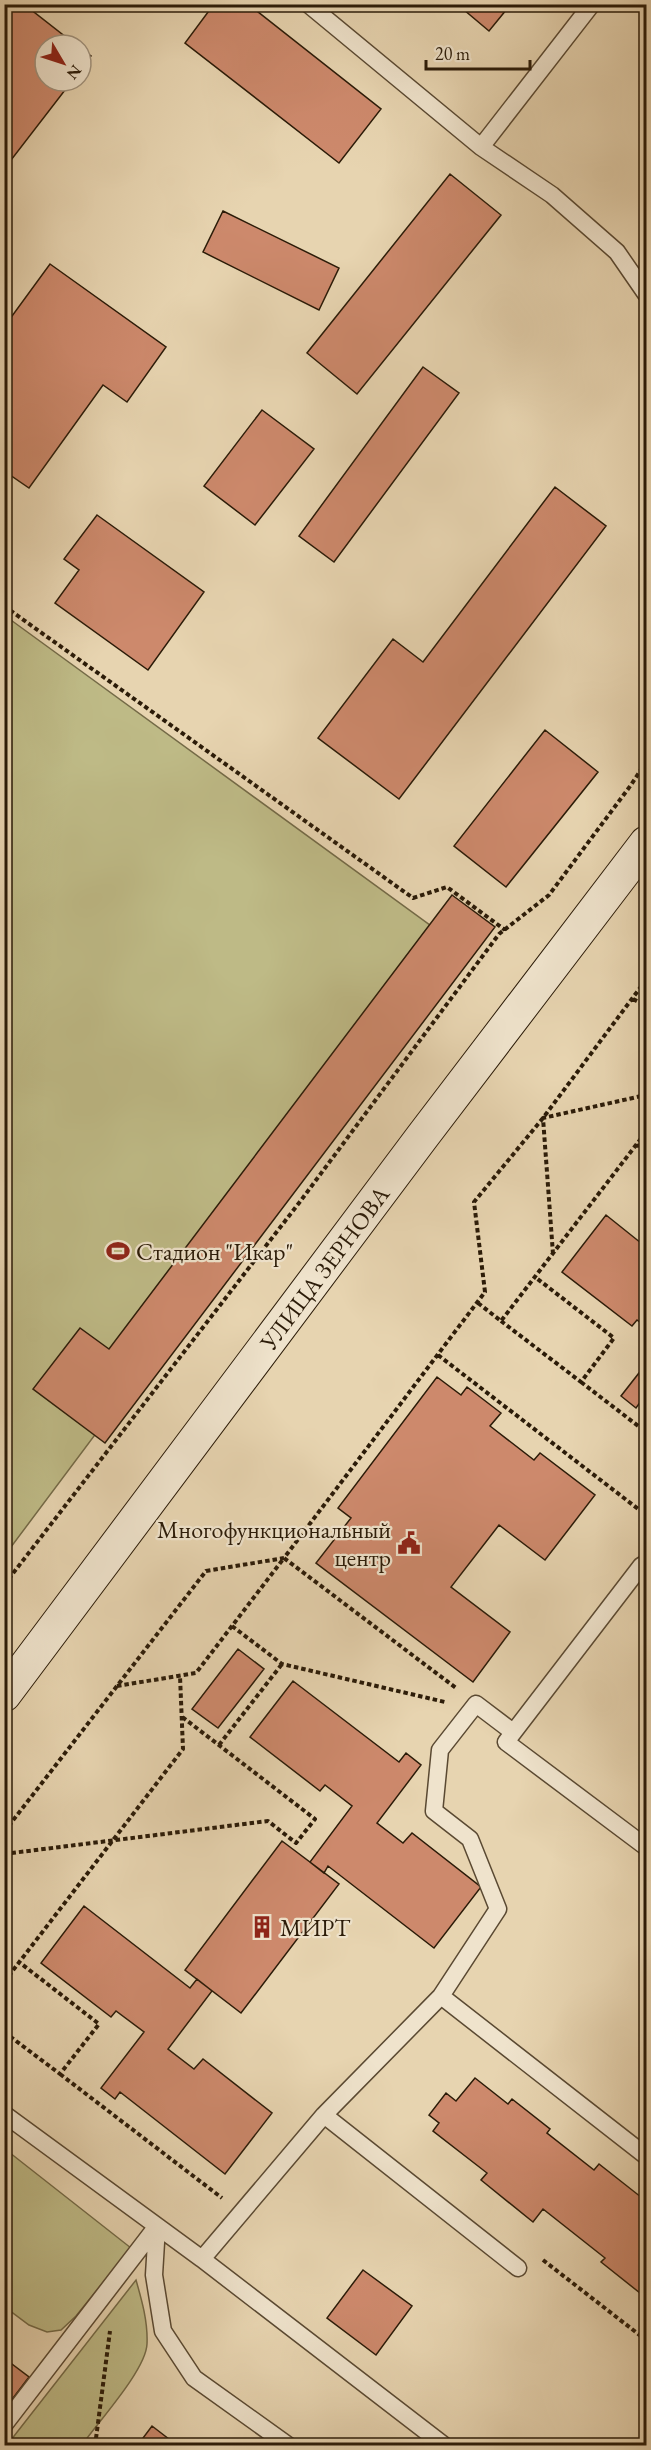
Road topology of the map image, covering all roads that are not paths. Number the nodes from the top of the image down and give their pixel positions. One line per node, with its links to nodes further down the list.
1 (308, 4): 3 (lane)
2 (592, 4): 3 (lane)
3 (481, 147): 4 (lane)
4 (646, 294)
5 (646, 843): 7 (main road, УЛИЦА ЗЕРНОВА)
6 (646, 1563): 8 (lane)
7 (4, 1695)
8 (513, 1732): 9 (lane); 10 (lane)
9 (646, 1847)
10 (441, 1996): 12 (lane); 13 (lane)
11 (4, 2114): 14 (lane)
12 (324, 2115): 15 (lane); 16 (lane)
13 (646, 2156)
14 (157, 2226): 15 (lane); 17 (lane); 18 (lane)
15 (202, 2259): 19 (lane)
16 (518, 2268)
17 (4, 2425)
18 (289, 2445)
19 (445, 2445)

